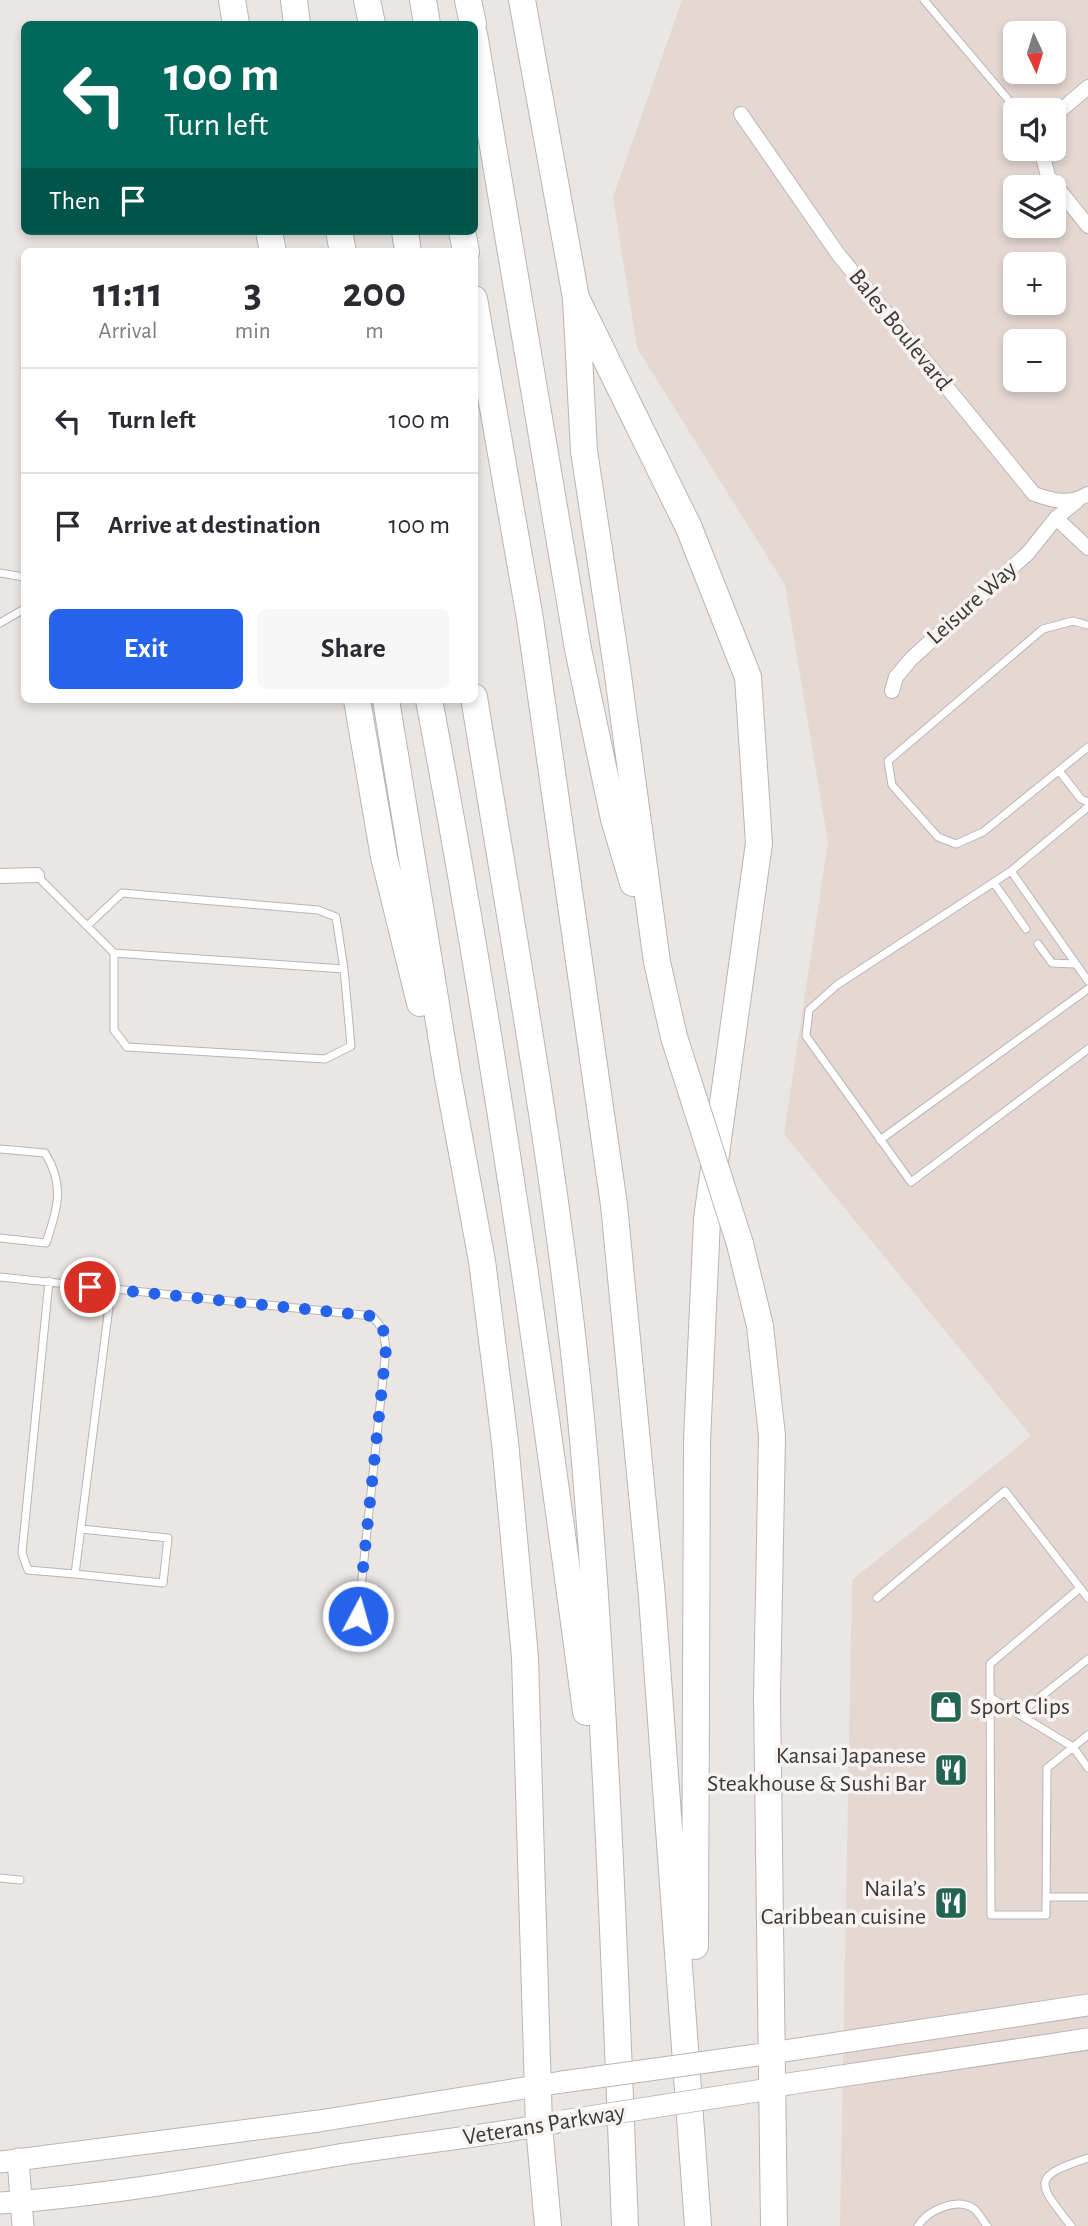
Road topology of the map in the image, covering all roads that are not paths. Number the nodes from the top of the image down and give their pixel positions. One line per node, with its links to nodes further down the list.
1 (232, 0): 8 (highway)
2 (294, 0): 9 (highway)
3 (367, 0): 10 (highway)
4 (423, 0): 11 (highway)
5 (468, 0): 12 (highway)
6 (522, 0): 20 (highway)
7 (924, 0): 15 (lane)
8 (236, 21)
9 (298, 21)
10 (371, 21)
11 (426, 21)
12 (472, 21)
13 (478, 58): 46 (highway)
14 (1088, 87): 16 (street)
15 (1007, 98)
16 (1066, 106)
17 (741, 114): 22 (street, Bales Boulevard)
18 (1044, 161): 19 (street)
19 (1088, 226)
20 (576, 298): 46 (highway); 82 (highway)
21 (478, 322): 82 (highway)
22 (1082, 498): 23 (street, Leisure Way)
23 (1056, 518): 24 (street); 30 (street, Leisure Way)
24 (1088, 548)
25 (0, 573): 26 (lane)
26 (21, 576)
27 (21, 611): 28 (lane)
28 (0, 623)
29 (1088, 625): 36 (lane)
30 (892, 691)
31 (358, 703): 55 (highway)
32 (386, 703): 55 (highway)
33 (430, 703): 75 (highway)
34 (475, 703): 75 (highway)
35 (1088, 747): 36 (lane)
36 (1060, 772): 37 (lane)
37 (1088, 804): 38 (lane)
38 (1011, 871): 41 (lane); 47 (lane)
39 (37, 875): 40 (street); 42 (lane)
40 (0, 876)
41 (994, 883): 43 (lane); 52 (lane)
42 (87, 926): 45 (lane); 48 (lane)
43 (1026, 929)
44 (1038, 944): 47 (lane)
45 (114, 953): 48 (lane); 48 (lane)
46 (656, 962): 78 (highway, bridge)
47 (1074, 964): 49 (lane)
48 (344, 970)
49 (1088, 981)
50 (1088, 989): 52 (lane)
51 (1088, 1049): 52 (lane)
52 (880, 1140)
53 (0, 1149): 54 (lane)
54 (0, 1238)
55 (482, 1261): 79 (highway)
56 (0, 1277): 57 (lane)
57 (49, 1281): 58 (lane); 60 (lane)
58 (111, 1290): 59 (lane); 64 (lane)
59 (81, 1529): 60 (lane); 60 (lane)
60 (75, 1574)
61 (1080, 1588): 62 (lane); 63 (lane); 66 (lane)
62 (877, 1598)
63 (1088, 1598)
64 (358, 1616)
65 (1088, 1659): 67 (lane)
66 (990, 1697): 67 (lane); 73 (lane)
67 (1019, 1714): 69 (lane)
68 (1088, 1735): 69 (lane)
69 (1073, 1747): 70 (lane); 73 (lane)
70 (1088, 1768)
71 (0, 1878): 72 (lane)
72 (20, 1880)
73 (1046, 1897): 74 (lane)
74 (1088, 1897)
75 (614, 1924): 88 (highway)
76 (1088, 2006): 78 (main road, Veterans Parkway)
77 (1088, 2039): 80 (main road, Veterans Parkway)
78 (765, 2054): 79 (main road, Veterans Parkway, bridge); 80 (highway)
79 (550, 2085): 81 (highway); 84 (main road, Veterans Parkway)
80 (765, 2089): 81 (main road, Veterans Parkway, bridge); 90 (highway)
81 (551, 2124): 85 (main road, Veterans Parkway); 87 (highway)
82 (694, 2154): 89 (highway)
83 (1088, 2158): 93 (lane)
84 (9, 2161): 85 (main road)
85 (10, 2202): 86 (main road)
86 (23, 2226)
87 (548, 2226)
88 (625, 2226)
89 (698, 2226)
90 (774, 2226)
91 (918, 2226): 92 (lane)
92 (987, 2226)
93 (1071, 2226)

